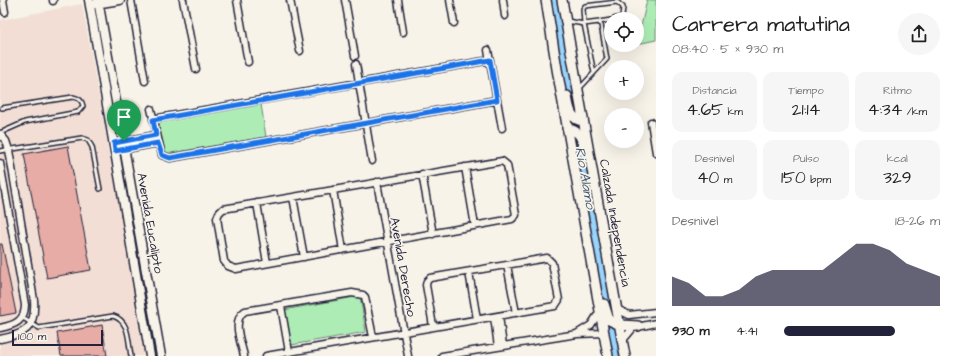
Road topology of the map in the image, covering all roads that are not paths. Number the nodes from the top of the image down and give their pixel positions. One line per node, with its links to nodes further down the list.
1 (4, 0): 14 (street)
2 (120, 0): 13 (street)
3 (131, 0): 32 (street)
4 (183, 0): 29 (street)
5 (237, 0): 27 (street)
6 (290, 0): 24 (street)
7 (345, 0): 25 (street)
8 (398, 0): 22 (street)
9 (450, 0): 20 (street)
10 (503, 0): 16 (street)
11 (546, 0): 30 (main road)
12 (562, 0): 17 (main road, Calzada Independencia)
13 (94, 2): 47 (street, Avenida Eucalipto); 48 (street, Avenida Eucalipto)
14 (6, 12)
15 (622, 12): 21 (lane)
16 (505, 16)
17 (566, 20): 21 (lane); 34 (main road, Calzada Independencia)
18 (604, 21): 19 (lane)
19 (598, 22): 21 (lane); 31 (lane)
20 (454, 23)
21 (584, 24): 31 (lane)
22 (403, 32)
23 (488, 50): 26 (street)
24 (300, 51)
25 (355, 56)
26 (490, 60): 33 (street); 35 (street)
27 (248, 62)
28 (356, 64): 33 (street)
29 (196, 69)
30 (556, 69): 39 (main road); 43 (main road)
31 (594, 73): 34 (lane)
32 (145, 81)
33 (359, 83): 38 (street); 41 (street)
34 (578, 90): 39 (main road, Calzada Independencia)
35 (497, 100): 41 (street); 42 (street)
36 (2, 108): 44 (lane)
37 (151, 109): 38 (street)
38 (153, 120): 45 (street)
39 (584, 121): 56 (main road, Calzada Independencia)
40 (651, 122): 51 (street)
41 (366, 123): 46 (street); 52 (street)
42 (502, 128)
43 (567, 128): 56 (main road); 66 (main road)
44 (0, 133): 49 (street)
45 (156, 135): 46 (street); 47 (street)
46 (158, 143): 47 (street)
47 (125, 145): 48 (street); 97 (street, Avenida Eucalipto)
48 (115, 147): 96 (street, Avenida Eucalipto)
49 (9, 150): 50 (lane); 58 (lane); 63 (street)
50 (0, 151)
51 (656, 153)
52 (372, 161)
53 (0, 163): 64 (street)
54 (465, 167): 55 (street); 62 (street); 62 (street)
55 (422, 174): 57 (street); 65 (street)
56 (594, 179): 74 (main road, Calzada Independencia)
57 (376, 182): 59 (street); 67 (street, Avenida Derecho)
58 (100, 189)
59 (333, 190): 60 (street); 68 (street)
60 (293, 197): 61 (street); 69 (street)
61 (257, 203): 70 (street); 70 (street)
62 (475, 226): 65 (street)
63 (22, 229): 64 (street); 82 (street)
64 (12, 231): 79 (street)
65 (433, 234): 67 (street)
66 (587, 241): 75 (main road); 83 (main road)
67 (387, 242): 68 (street); 87 (street, Avenida Derecho)
68 (343, 250): 69 (street)
69 (304, 257): 70 (street)
70 (267, 263)
71 (507, 265): 72 (street); 77 (street); 77 (street)
72 (469, 272): 80 (street); 84 (street)
73 (281, 306): 90 (street); 94 (street); 98 (street)
74 (617, 308): 76 (street); 83 (main road, Calzada Independencia)
75 (600, 311): 88 (main road); 89 (street)
76 (656, 312)
77 (516, 313): 78 (street)
78 (496, 316): 80 (street); 93 (street)
79 (23, 318): 82 (lane); 86 (street)
80 (478, 319): 84 (street)
81 (656, 323): 85 (street)
82 (32, 324): 91 (street); 95 (lane)
83 (620, 325): 85 (main road); 92 (main road, Calzada Independencia)
84 (433, 326): 87 (street)
85 (638, 326): 92 (street)
86 (0, 328)
87 (403, 331): 90 (street); 100 (street, Avenida Derecho)
88 (604, 333): 89 (street); 102 (main road)
89 (577, 334): 93 (street)
90 (373, 337): 94 (street)
91 (0, 339)
92 (623, 340): 103 (main road, Calzada Independencia)
93 (501, 346): 101 (street)
94 (289, 352): 99 (street)
95 (131, 356)
96 (150, 356)
97 (161, 356)
98 (244, 356)
99 (266, 356)
100 (408, 356)
101 (442, 356)
102 (608, 356)
103 (625, 356)

